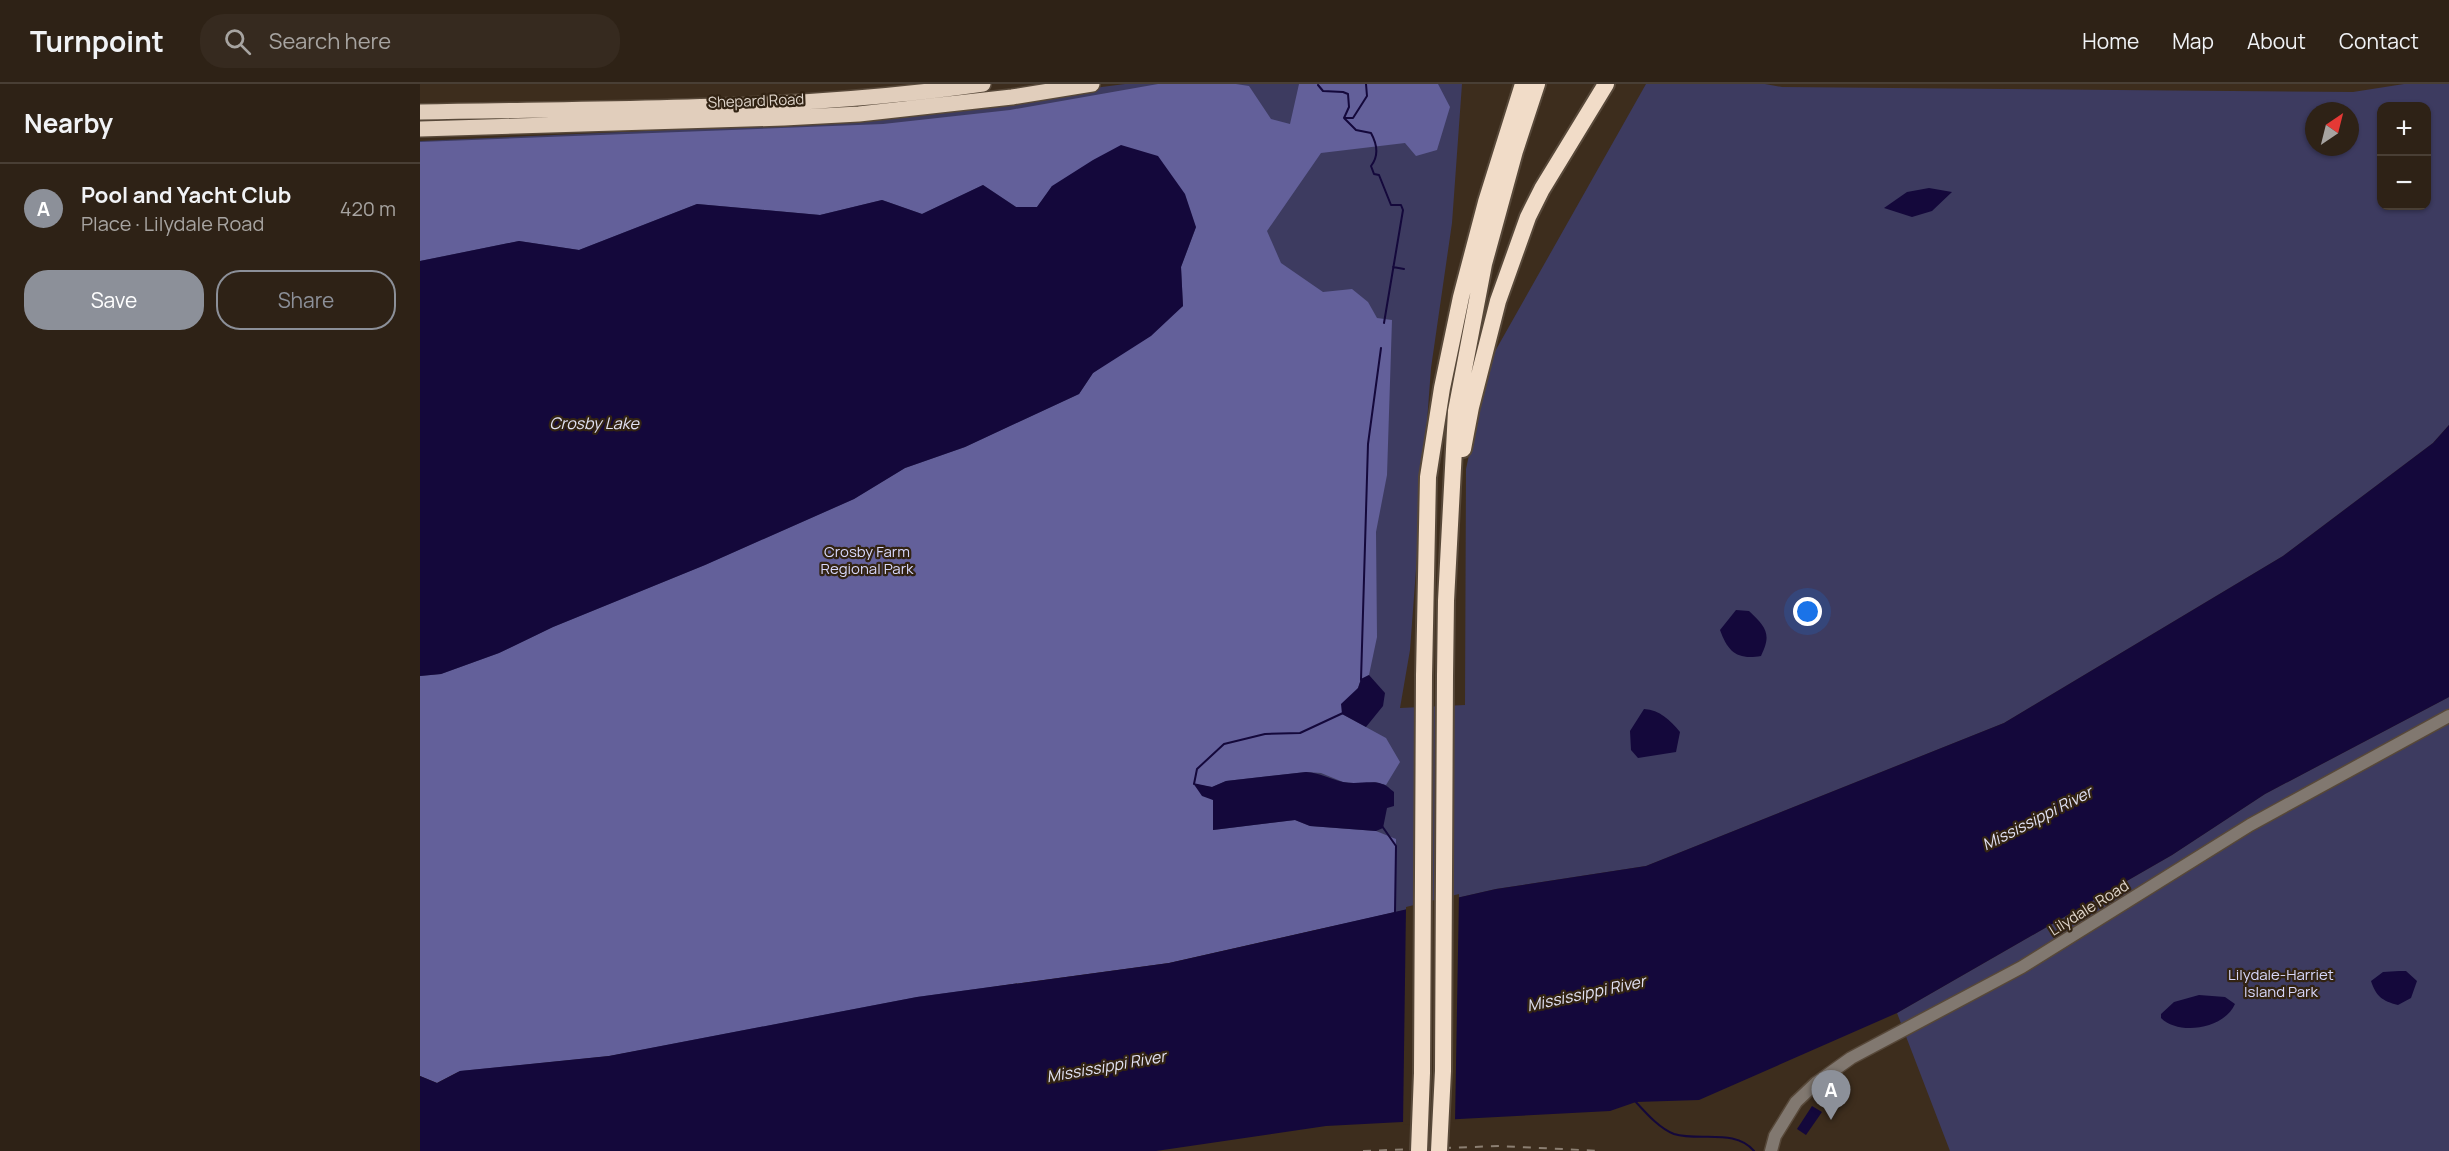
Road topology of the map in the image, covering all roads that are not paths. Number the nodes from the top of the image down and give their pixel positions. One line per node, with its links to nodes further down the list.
1 (983, 84): 6 (highway, Shepard Road)
2 (1092, 84): 7 (highway, Shepard Road)
3 (1523, 84): 10 (highway, bridge)
4 (1537, 84): 8 (highway)
5 (1606, 84): 8 (highway)
6 (420, 112)
7 (420, 129)
8 (1450, 499): 11 (highway, bridge)
9 (2449, 716): 12 (street, Lilydale Road)
10 (1419, 1151)
11 (1439, 1151)
12 (1771, 1151)

